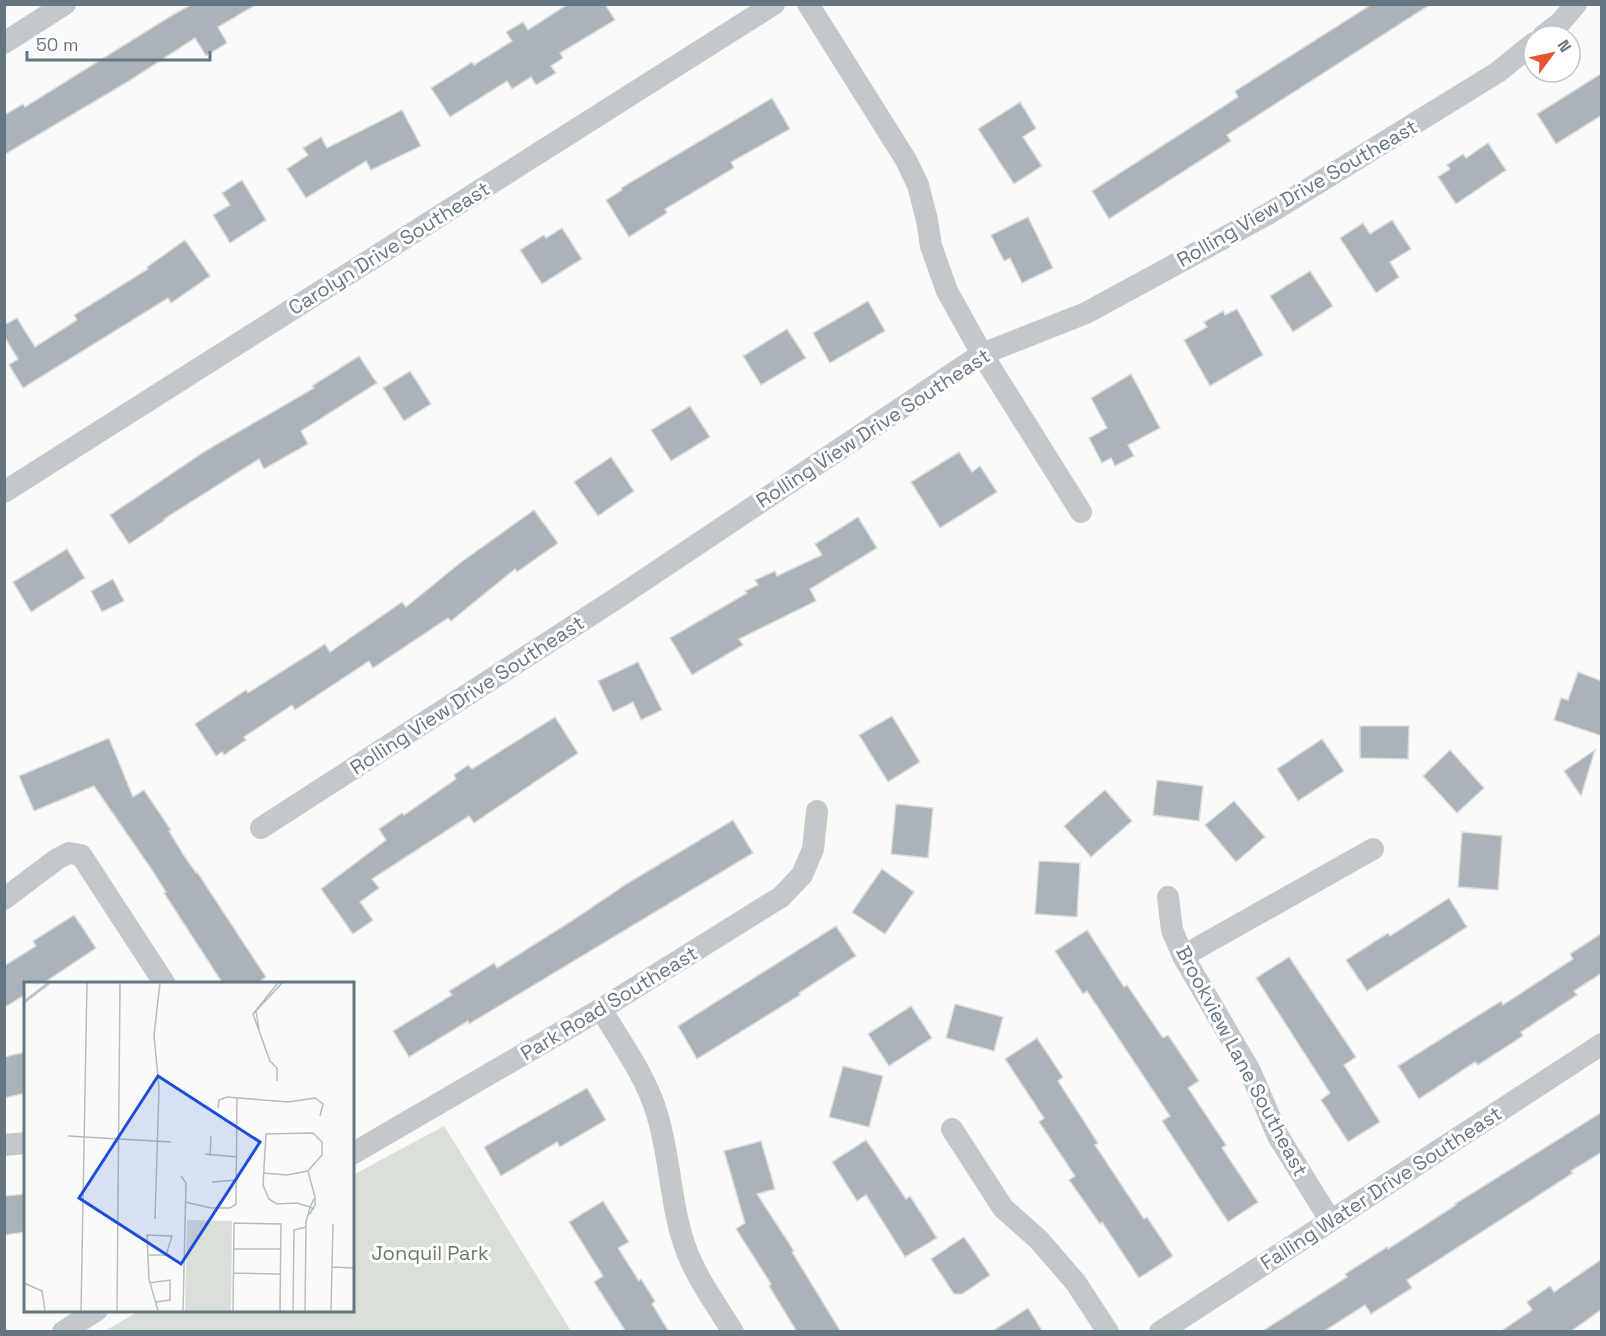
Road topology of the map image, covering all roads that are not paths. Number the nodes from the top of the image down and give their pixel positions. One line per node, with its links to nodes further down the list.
1 (65, 4): 6 (street)
2 (774, 4): 9 (street, Carolyn Drive Southeast)
3 (808, 4): 8 (street)
4 (1576, 4): 5 (street)
5 (1558, 24)
6 (4, 43)
7 (1522, 53): 8 (street, Rolling View Drive Southeast)
8 (982, 354): 10 (street); 12 (street, Rolling View Drive Southeast)
9 (4, 492)
10 (1081, 512)
11 (817, 812): 18 (street, Park Road Southeast)
12 (261, 828)
13 (1373, 849): 16 (street)
14 (1168, 897): 16 (street, Brookview Lane Southeast)
15 (4, 899): 17 (street)
16 (1183, 956): 24 (street, Brookview Lane Southeast)
17 (164, 982)
18 (601, 1009): 23 (street, Park Road Southeast); 27 (street)
19 (1602, 1044): 24 (street, Falling Water Drive Southeast)
20 (952, 1129): 28 (street)
21 (24, 1143): 22 (street)
22 (4, 1145)
23 (354, 1153)
24 (1330, 1220): 29 (street, Falling Water Drive Southeast)
25 (95, 1312): 26 (street)
26 (63, 1332)
27 (733, 1332)
28 (1108, 1332)
29 (1160, 1332)

